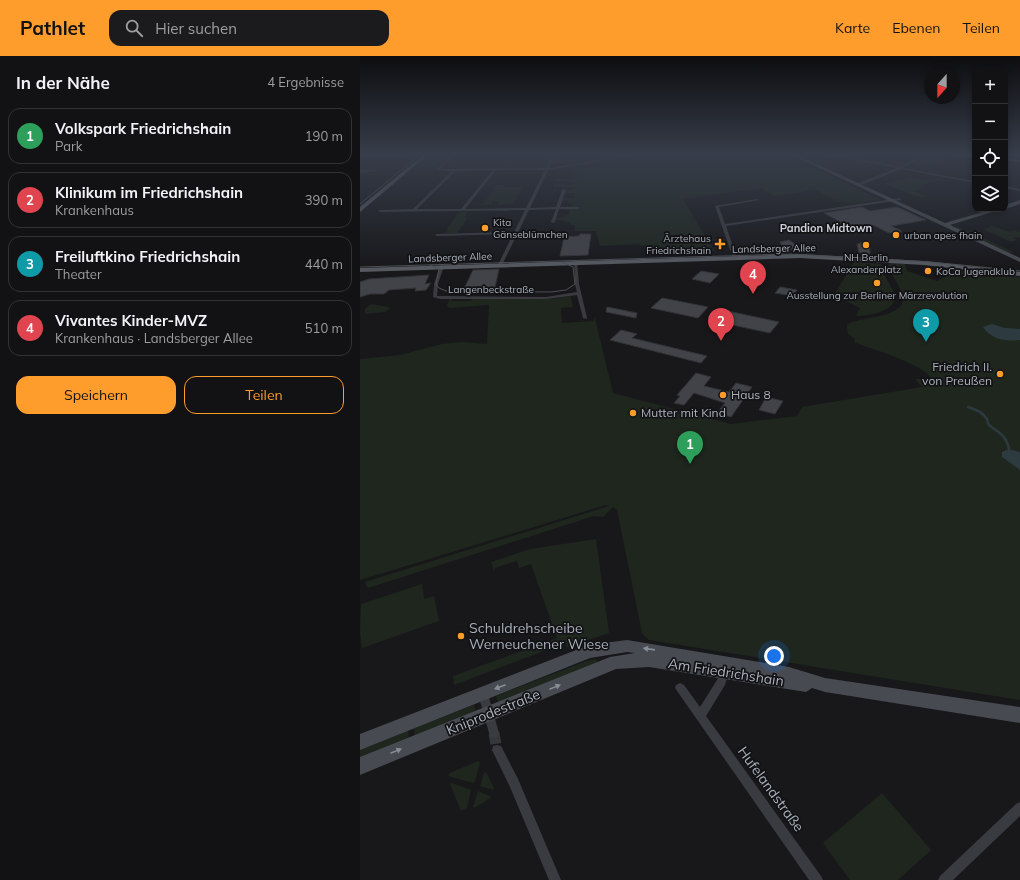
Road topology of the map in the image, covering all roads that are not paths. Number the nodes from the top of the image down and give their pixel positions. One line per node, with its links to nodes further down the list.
1 (381, 192): 16 (main road)
2 (432, 192): 17 (street)
3 (476, 192): 18 (street)
4 (535, 192): 14 (street)
5 (563, 192): 15 (street)
6 (877, 192): 10 (street)
7 (883, 192): 8 (street)
8 (900, 199): 10 (street); 22 (street)
9 (757, 200): 23 (street)
10 (891, 200): 23 (street); 24 (street)
11 (1020, 202): 12 (street)
12 (1008, 206)
13 (578, 208): 15 (street)
14 (527, 209): 15 (street); 18 (street); 25 (street)
15 (558, 209): 21 (street)
16 (360, 210)
17 (413, 210): 18 (street); 19 (street)
18 (462, 210)
19 (380, 211)
20 (989, 212): 22 (street)
21 (553, 222)
22 (952, 223): 24 (street); 27 (street)
23 (724, 225): 28 (street)
24 (946, 225): 29 (street)
25 (516, 233): 26 (street); 31 (street)
26 (437, 235)
27 (1020, 254)
28 (734, 256): 30 (main road, Landsberger Allee); 31 (main road, Landsberger Allee); 34 (main road, Landsberger Allee); 36 (main road, Landsberger Allee)
29 (1020, 260)
30 (575, 262): 31 (main road, Landsberger Allee); 37 (street)
31 (500, 263): 32 (main road, Landsberger Allee); 33 (main road, Landsberger Allee)
32 (360, 264)
33 (442, 267): 35 (main road, Landsberger Allee); 37 (street, Langenbeckstraße)
34 (1020, 269)
35 (360, 270)
36 (1020, 274)
37 (579, 293): 38 (street)
38 (585, 318)
39 (627, 653): 40 (street, Am Friedrichshain); 41 (street, Am Friedrichshain, one-way to 39); 43 (street, Kniprodestraße, one-way to 43); 44 (street, Kniprodestraße, one-way to 39)
40 (724, 672): 41 (street, Am Friedrichshain); 46 (street)
41 (825, 685): 45 (street, Am Friedrichshain)
42 (680, 688): 46 (street, Hufelandstraße)
43 (483, 694): 44 (street); 48 (street, Kniprodestraße)
44 (489, 714): 47 (street); 50 (street, Kniprodestraße, one-way to 44)
45 (1020, 715)
46 (700, 716): 53 (street, Hufelandstraße)
47 (494, 733)
48 (360, 742)
49 (497, 750): 52 (street)
50 (360, 766)
51 (1020, 808): 54 (street)
52 (555, 880)
53 (817, 880)
54 (944, 880)

